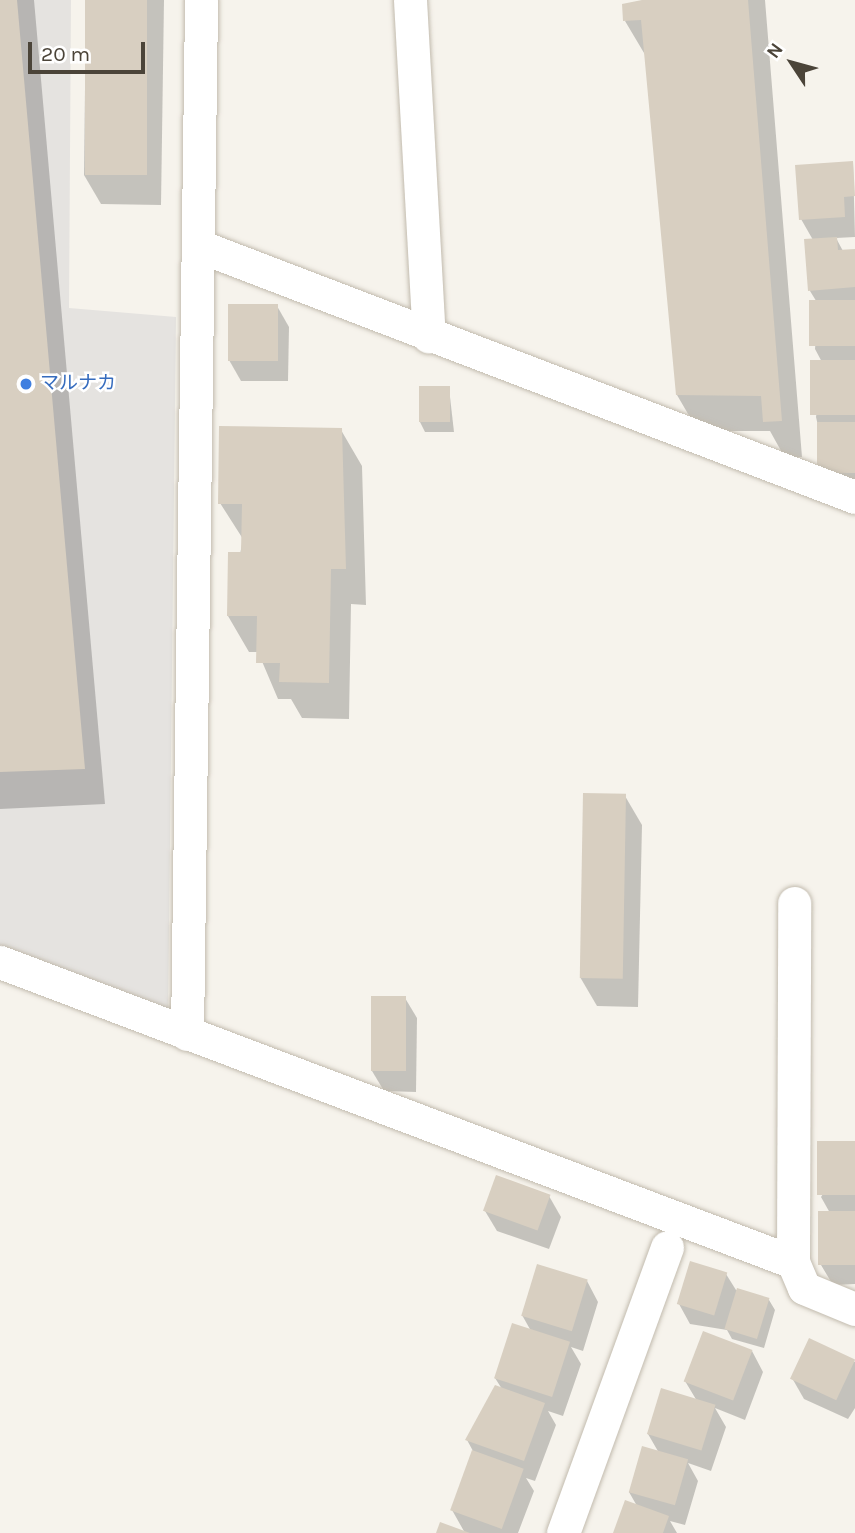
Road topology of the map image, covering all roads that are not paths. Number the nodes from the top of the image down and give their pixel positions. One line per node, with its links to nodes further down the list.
1 (201, 0): 3 (street)
2 (410, 0): 4 (street)
3 (199, 246): 4 (street); 8 (street)
4 (429, 336): 5 (street)
5 (855, 497)
6 (794, 903): 10 (street)
7 (0, 962): 8 (street)
8 (187, 1034): 10 (street)
9 (667, 1247): 12 (street)
10 (793, 1262): 11 (street)
11 (855, 1309)
12 (563, 1533)

